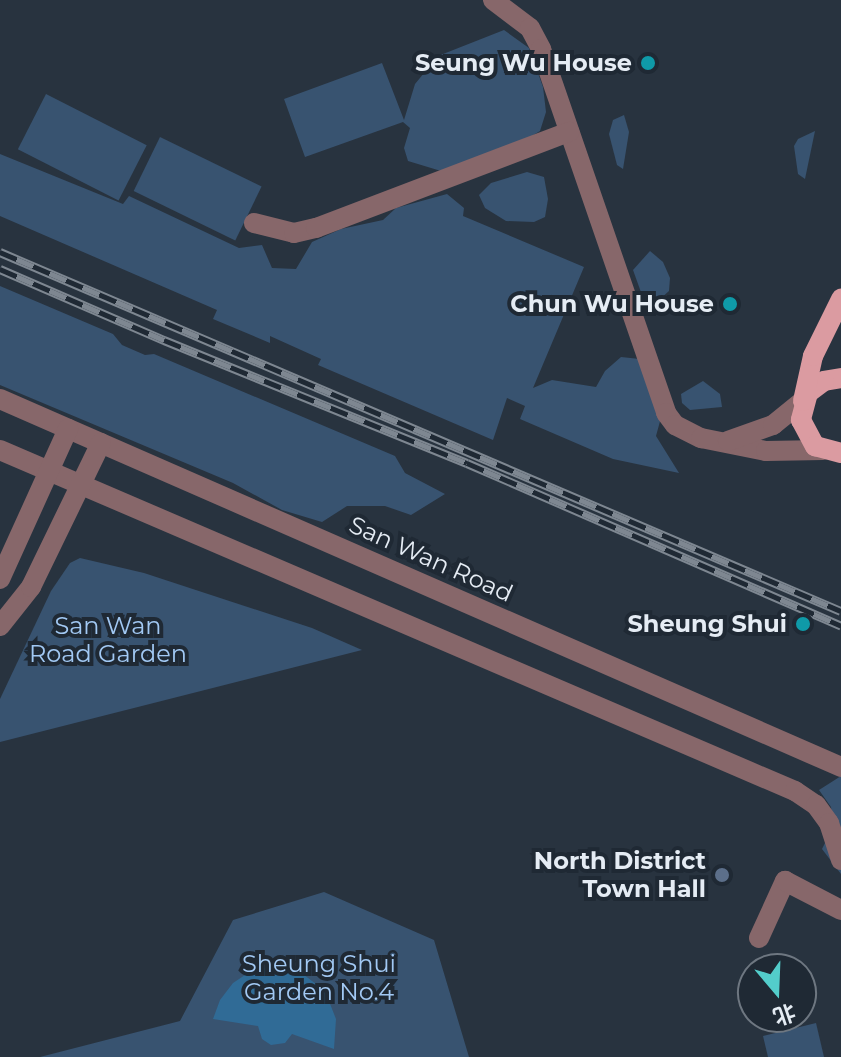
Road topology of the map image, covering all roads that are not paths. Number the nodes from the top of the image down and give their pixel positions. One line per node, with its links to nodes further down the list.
1 (493, 0): 2 (street)
2 (569, 132): 3 (street); 9 (street)
3 (254, 223)
4 (841, 299): 7 (main road)
5 (841, 378): 7 (main road)
6 (0, 399): 8 (street, San Wan Road)
7 (803, 401): 9 (street); 12 (main road)
8 (68, 429): 10 (street, San Wan Road); 13 (street)
9 (720, 442): 12 (street)
10 (101, 443): 14 (street); 17 (street, San Wan Road)
11 (0, 450): 13 (street)
12 (834, 453)
13 (49, 472): 14 (street); 15 (street)
14 (80, 488): 16 (street); 18 (street)
15 (0, 579)
16 (0, 626)
17 (841, 767)
18 (841, 860)
19 (841, 910): 20 (street)
20 (759, 938)

